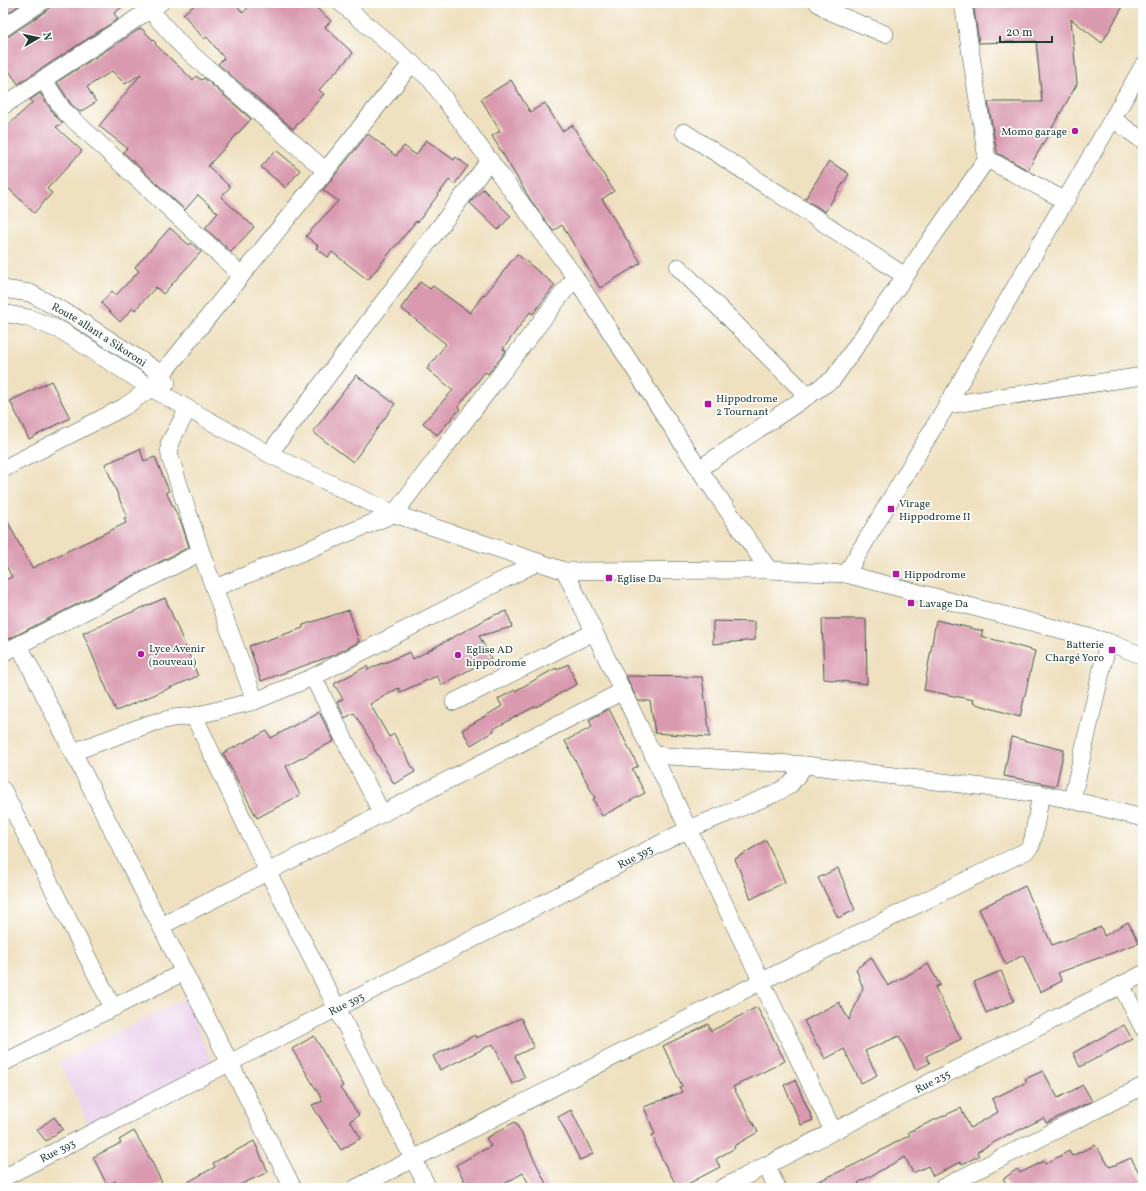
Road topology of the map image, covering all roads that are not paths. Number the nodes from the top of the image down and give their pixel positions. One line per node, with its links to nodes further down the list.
1 (40, 3): 6 (street)
2 (341, 3): 8 (street)
3 (818, 3): 7 (street)
4 (963, 3): 15 (street)
5 (155, 6): 10 (street); 17 (street)
6 (3, 28)
7 (885, 34)
8 (412, 63): 16 (street); 17 (street)
9 (1143, 66): 12 (street)
10 (43, 80): 11 (street); 20 (street)
11 (3, 106)
12 (1112, 119): 14 (street); 18 (street)
13 (684, 132): 21 (street)
14 (1143, 141)
15 (987, 159): 18 (street); 21 (street)
16 (490, 160): 22 (street); 31 (street)
17 (326, 171): 20 (street)
18 (1066, 201): 29 (street)
19 (678, 267): 28 (street)
20 (241, 275): 25 (street)
21 (905, 276): 28 (street)
22 (575, 277): 33 (street); 34 (street)
23 (3, 289): 25 (street, Route allant a Sikoroni)
24 (3, 313): 27 (street)
25 (162, 374): 27 (street); 30 (street, Route allant a Sikoroni)
26 (1143, 376): 29 (street)
27 (151, 388): 30 (street); 32 (street)
28 (808, 396): 33 (street)
29 (947, 405): 39 (street)
30 (184, 406): 31 (street); 35 (street)
31 (268, 454): 34 (street)
32 (3, 469)
33 (699, 469): 37 (street)
34 (394, 514): 36 (street); 40 (street)
35 (202, 552): 40 (street); 43 (street)
36 (538, 562): 38 (street); 46 (street)
37 (769, 570): 38 (street); 39 (street)
38 (565, 571): 41 (street)
39 (846, 574): 42 (street)
40 (215, 588): 48 (street)
41 (594, 632): 47 (street); 49 (street)
42 (1108, 642): 45 (street); 56 (street)
43 (19, 645): 44 (street); 51 (street)
44 (3, 653)
45 (1143, 656)
46 (314, 677): 48 (street); 57 (street)
47 (623, 691): 52 (street); 57 (street)
48 (255, 702): 50 (street)
49 (454, 702)
50 (194, 716): 51 (street); 60 (street)
51 (73, 752): 61 (street)
52 (653, 755): 53 (street); 59 (street)
53 (805, 765): 55 (street); 59 (street, Rue 393)
54 (3, 790): 66 (street)
55 (1040, 794): 56 (street); 64 (street)
56 (1072, 800): 58 (street)
57 (382, 814): 60 (street)
58 (1143, 818)
59 (689, 829): 64 (street); 67 (street, Rue 393)
60 (268, 872): 61 (street); 67 (street)
61 (161, 926): 62 (street)
62 (184, 972): 66 (street); 69 (street)
63 (1143, 974): 65 (street, Rue 235)
64 (762, 981): 72 (street); 73 (street)
65 (1121, 985): 68 (street); 72 (street, Rue 235)
66 (113, 1008): 70 (street)
67 (337, 1008): 69 (street, Rue 393); 73 (street)
68 (1143, 1028)
69 (230, 1062): 75 (street, Rue 393); 76 (street)
70 (3, 1063)
71 (1143, 1086): 81 (street)
72 (833, 1132): 74 (street, Rue 235)
73 (413, 1159): 77 (street); 78 (street)
74 (766, 1166): 79 (street, Rue 235); 80 (street)
75 (3, 1178)
76 (293, 1188)
77 (356, 1188)
78 (428, 1188)
79 (722, 1188)
80 (777, 1188)
81 (942, 1188)

